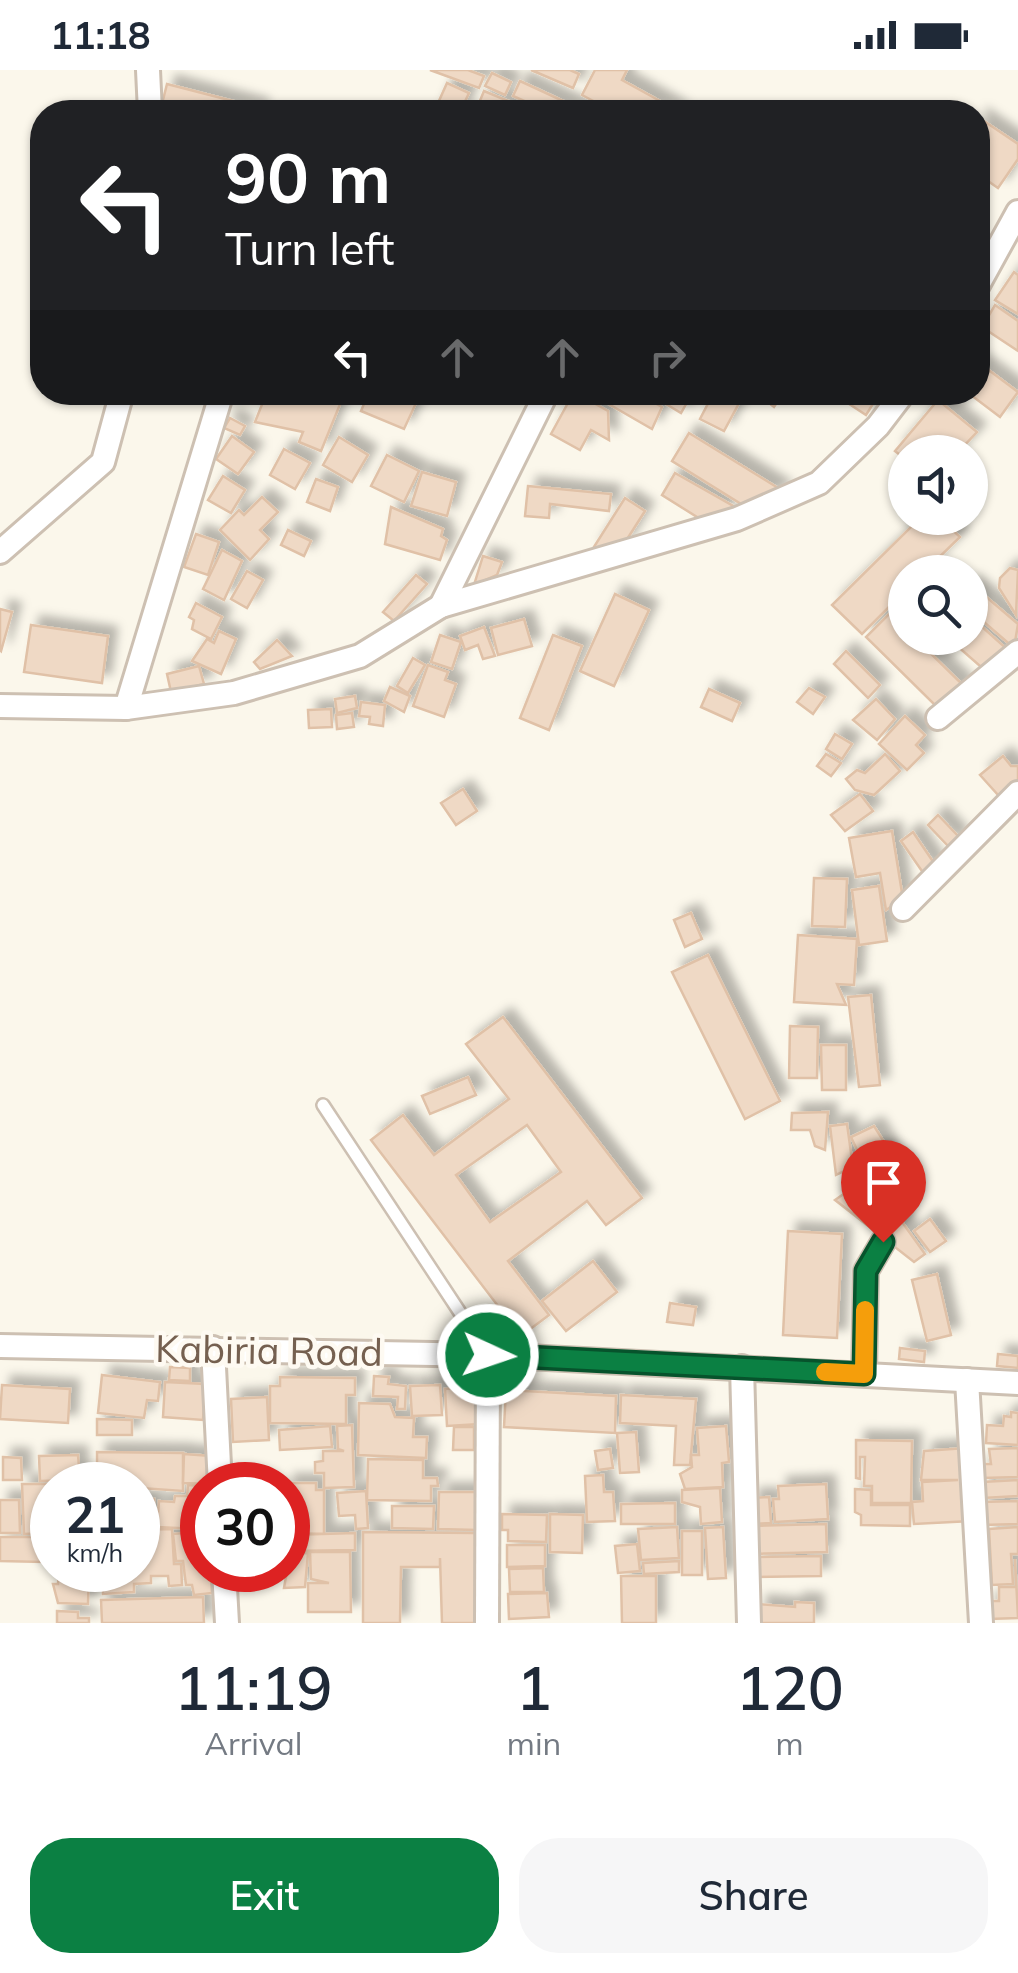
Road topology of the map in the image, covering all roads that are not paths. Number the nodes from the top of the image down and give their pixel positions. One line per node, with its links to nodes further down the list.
1 (148, 70): 2 (street)
2 (149, 100)
3 (1018, 212): 4 (street)
4 (990, 264)
5 (118, 405): 9 (street)
6 (218, 405): 13 (street)
7 (541, 405): 10 (street)
8 (894, 405): 10 (street)
9 (0, 552)
10 (441, 606): 13 (street)
11 (1018, 652): 14 (street)
12 (0, 706): 13 (street)
13 (126, 708)
14 (938, 718)
15 (1018, 793): 16 (street)
16 (903, 909)
17 (324, 1105): 21 (lane)
18 (883, 1242): 23 (street)
19 (0, 1346): 20 (street, Kabiria Road)
20 (214, 1348): 21 (street, Kabiria Road); 26 (street)
21 (488, 1355): 22 (street, Kabiria Road); 29 (street)
22 (742, 1368): 23 (street, Kabiria Road); 30 (street)
23 (864, 1374): 24 (street, Kabiria Road)
24 (967, 1380): 25 (street, Kabiria Road); 31 (street)
25 (1018, 1384)
26 (219, 1462)
27 (225, 1592): 28 (street)
28 (227, 1623)
29 (488, 1623)
30 (749, 1623)
31 (981, 1623)

